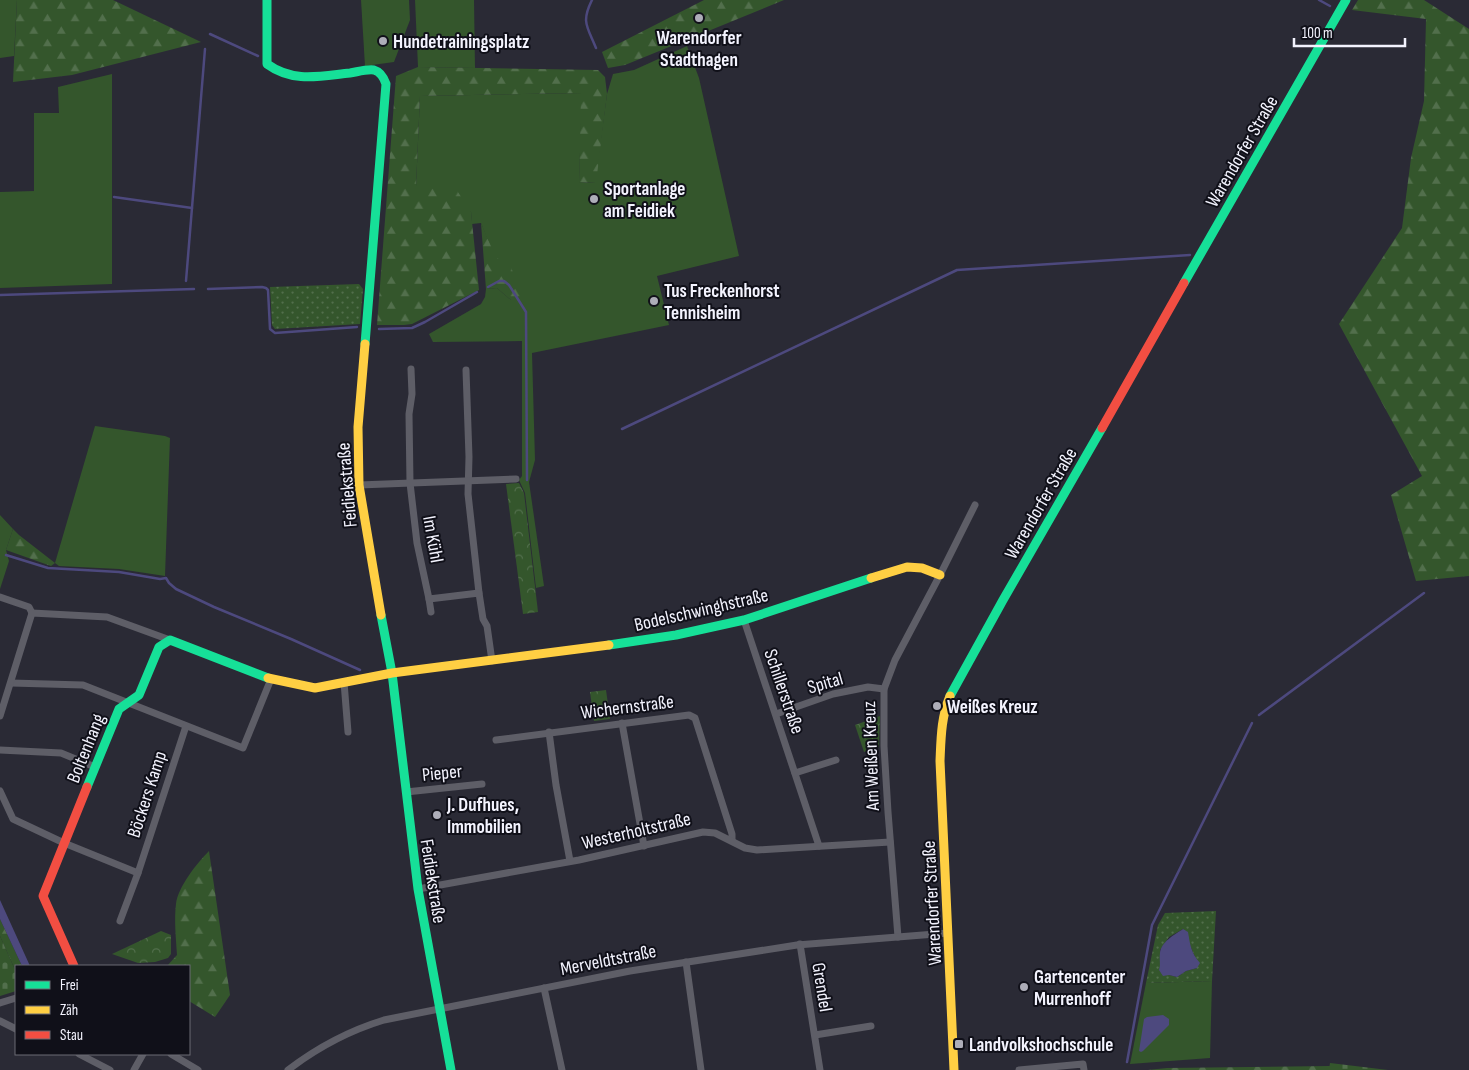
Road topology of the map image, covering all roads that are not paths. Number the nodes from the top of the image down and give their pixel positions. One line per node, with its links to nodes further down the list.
1 (267, 0): 8 (street, Feidiekstraße)
2 (1346, 0): 48 (street, Warendorfer Straße)
3 (411, 369): 7 (street, Im Kühl)
4 (466, 370): 6 (street, Im Kühl)
5 (516, 478): 6 (street)
6 (468, 481): 7 (street); 11 (street, Im Kühl)
7 (410, 484): 8 (street); 13 (street, Im Kühl)
8 (359, 485): 19 (street, Feidiekstraße)
9 (975, 505): 10 (street, Am Weißen Kreuz)
10 (940, 575): 16 (street, Bodelschwinghstraße); 23 (street, Am Weißen Kreuz)
11 (478, 593): 13 (street); 18 (street, Im Kühl)
12 (0, 597): 15 (street)
13 (429, 599): 14 (street, Im Kühl)
14 (431, 612)
15 (32, 613): 17 (street); 22 (street)
16 (744, 620): 18 (street, Bodelschwinghstraße); 25 (street, Schillerstraße)
17 (170, 640): 20 (street); 24 (street, Boltenhang)
18 (492, 661): 19 (street, Bodelschwinghstraße)
19 (392, 673): 21 (street); 38 (street, Feidiekstraße)
20 (272, 679): 21 (street); 28 (street)
21 (344, 682): 29 (street)
22 (11, 683): 24 (street); 26 (street)
23 (884, 689): 25 (street, Spital); 40 (street, Am Weißen Kreuz)
24 (129, 703): 28 (street); 34 (street, Boltenhang)
25 (776, 714): 35 (street, Schillerstraße)
26 (0, 716)
27 (622, 723): 30 (street, Wichernstraße); 39 (street, Wichernstraße); 42 (street)
28 (186, 726): 45 (street, Böckers Kamp)
29 (348, 732)
30 (550, 732): 31 (street, Wichernstraße); 44 (street)
31 (496, 740)
32 (0, 750): 34 (street)
33 (836, 760): 35 (street)
34 (95, 766): 41 (street, Boltenhang)
35 (795, 772): 43 (street, Schillerstraße)
36 (482, 784): 38 (street, Pieper)
37 (0, 791): 41 (street)
38 (406, 792): 46 (street, Feidiekstraße)
39 (732, 840): 42 (street, Westerholtstraße); 43 (street, Westerholtstraße)
40 (890, 842): 43 (street, Westerholtstraße); 49 (street, Am Weißen Kreuz)
41 (64, 843): 45 (street); 52 (street, Boltenhang)
42 (644, 846): 44 (street, Westerholtstraße)
43 (819, 846)
44 (570, 861): 46 (street, Westerholtstraße)
45 (138, 873): 47 (street, Böckers Kamp)
46 (418, 889): 56 (street, Feidiekstraße)
47 (120, 921)
48 (948, 933): 49 (street, Merveldtstraße); 72 (street, Warendorfer Straße)
49 (898, 936): 50 (street, Merveldtstraße)
50 (800, 944): 51 (street, Merveldtstraße); 60 (street, Grendel)
51 (686, 962): 53 (street, Merveldtstraße); 70 (street)
52 (74, 965)
53 (544, 988): 56 (street, Merveldtstraße); 69 (street)
54 (15, 998): 55 (street)
55 (0, 1003)
56 (440, 1010): 67 (street, Merveldtstraße); 68 (street, Feidiekstraße)
57 (0, 1021): 59 (street)
58 (871, 1026): 60 (street, Grendel)
59 (15, 1028)
60 (814, 1034): 71 (street, Grendel)
61 (81, 1055): 64 (street)
62 (142, 1055): 65 (street)
63 (173, 1055): 66 (street)
64 (110, 1070)
65 (134, 1070)
66 (198, 1070)
67 (288, 1070)
68 (451, 1070)
69 (562, 1070)
70 (701, 1070)
71 (820, 1070)
72 (954, 1070)
73 (1019, 1070): 74 (street)
74 (1084, 1070)

